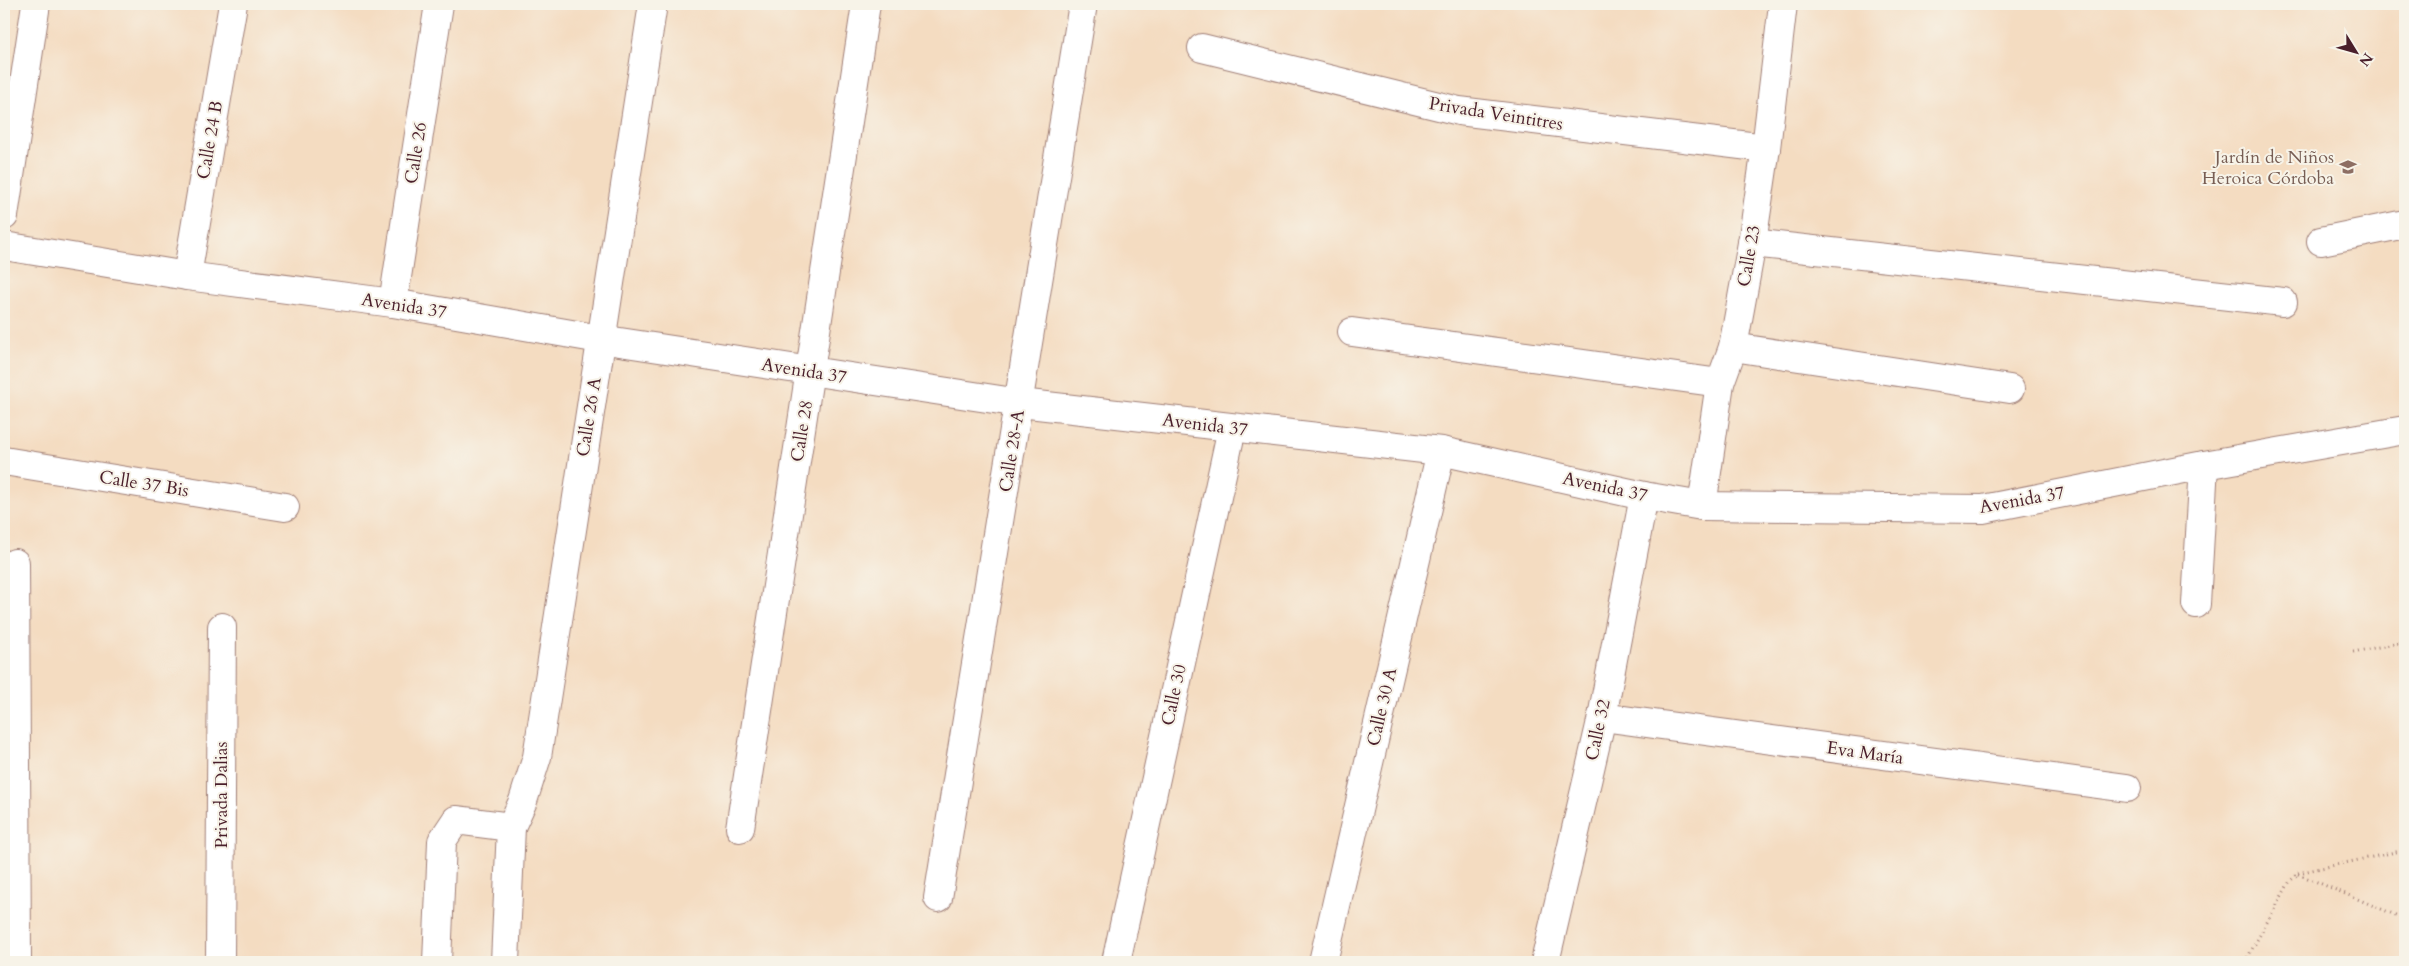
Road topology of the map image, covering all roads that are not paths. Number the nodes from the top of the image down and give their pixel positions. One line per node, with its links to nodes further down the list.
1 (36, 4): 10 (street)
2 (233, 4): 15 (street, Calle 24 B)
3 (438, 4): 17 (street, Calle 26)
4 (653, 4): 19 (street, Calle 26 A)
5 (866, 4): 21 (street, Calle 28)
6 (1083, 4): 24 (street, Calle 28-A)
7 (1783, 4): 9 (street, Calle 23)
8 (1202, 48): 9 (street, Privada Veintitres)
9 (1766, 148): 13 (street, Calle 23)
10 (4, 216)
11 (2405, 224): 12 (street)
12 (2321, 241)
13 (1752, 243): 16 (street); 20 (street, Calle 23)
14 (4, 246): 15 (street, Avenida 37)
15 (187, 276): 17 (street, Avenida 37)
16 (2283, 302)
17 (393, 303): 19 (street, Avenida 37)
18 (1352, 332): 22 (street)
19 (600, 340): 21 (street, Avenida 37); 38 (street, Calle 26 A)
20 (1733, 348): 22 (street, Calle 23); 23 (street)
21 (811, 372): 24 (street, Avenida 37); 39 (street, Calle 28)
22 (1720, 383): 32 (street, Calle 23)
23 (2010, 389)
24 (1020, 402): 25 (street, Avenida 37); 40 (street, Calle 28-A)
25 (1232, 428): 27 (street, Avenida 37); 45 (street, Calle 30)
26 (2405, 430): 29 (street, Avenida 37)
27 (1441, 451): 30 (street, Avenida 37); 46 (street, Calle 30 A)
28 (4, 461): 31 (street, Calle 37 Bis)
29 (2204, 465): 32 (street, Avenida 37); 34 (street)
30 (1644, 496): 32 (street, Avenida 37); 36 (street, Calle 32)
31 (285, 506)
32 (1702, 506)
33 (15, 563): 41 (street)
34 (2196, 604)
35 (222, 627): 42 (street, Privada Dalias)
36 (1602, 718): 37 (street, Eva María); 47 (street, Calle 32)
37 (2127, 788)
38 (511, 827): 43 (street); 44 (street)
39 (740, 828)
40 (938, 898)
41 (17, 962)
42 (220, 962)
43 (437, 962)
44 (505, 962)
45 (1116, 962)
46 (1323, 962)
47 (1545, 962)

